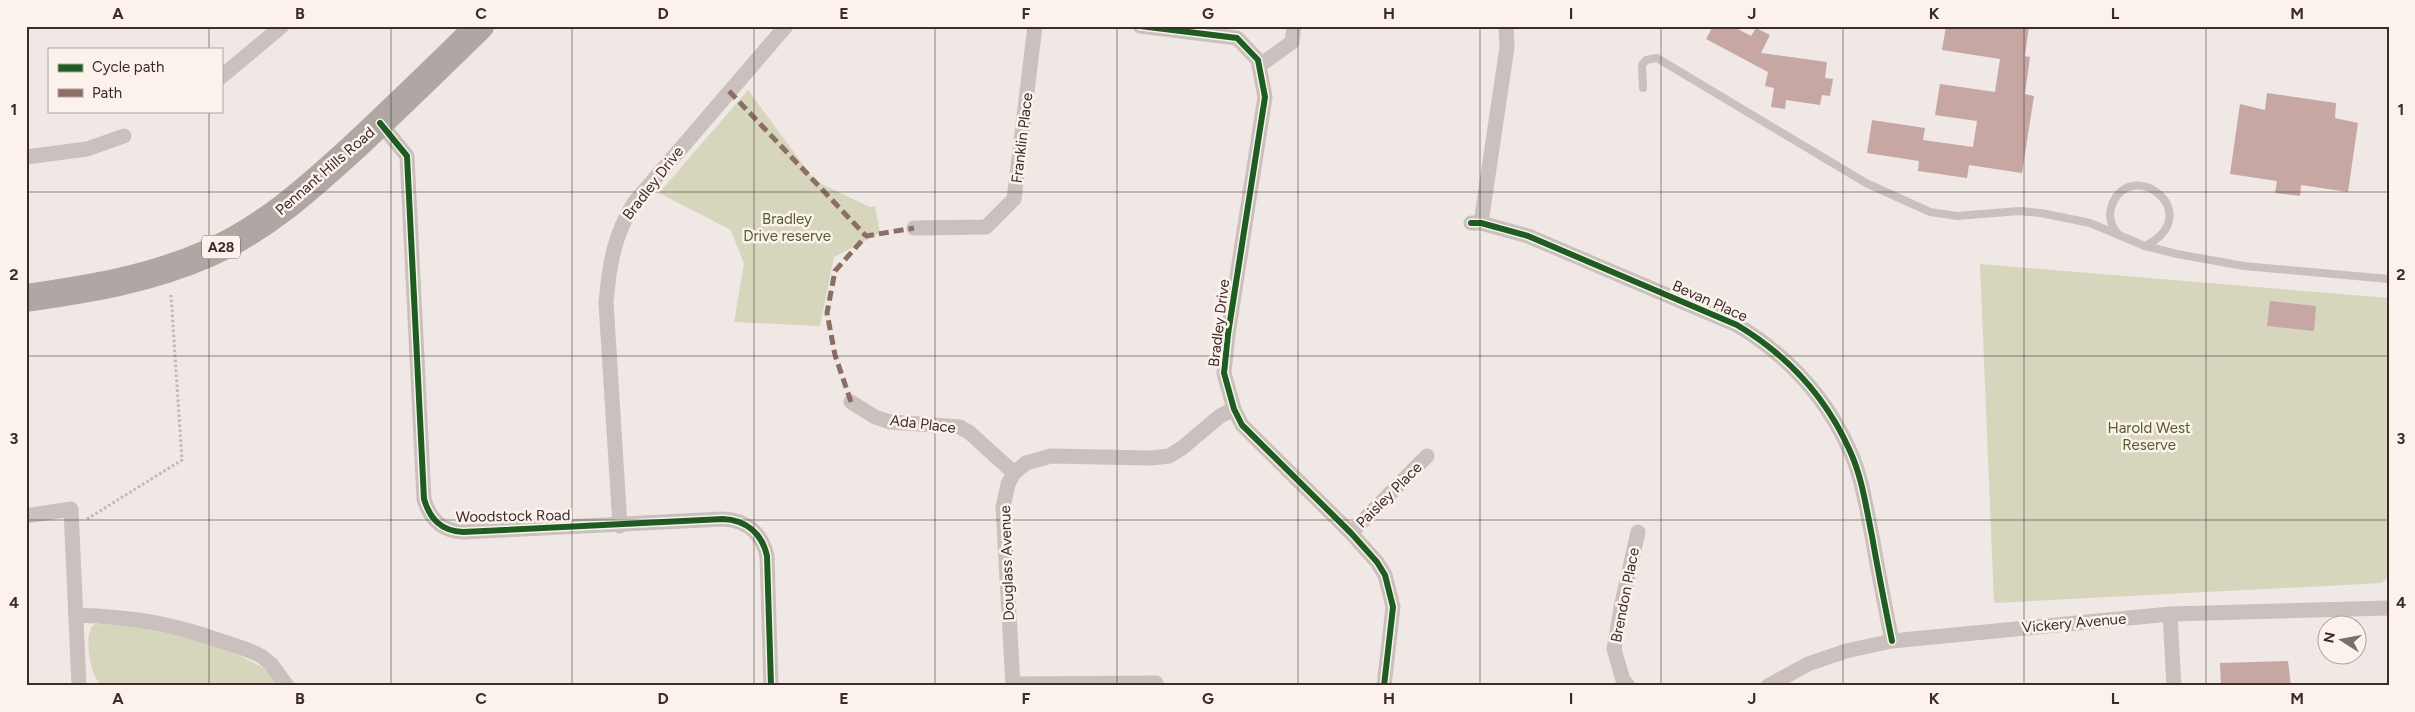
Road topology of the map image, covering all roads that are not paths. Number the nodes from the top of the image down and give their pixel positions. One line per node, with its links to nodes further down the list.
1 (282, 26): 11 (street)
2 (480, 26): 13 (highway, Pennant Hills Road / A28)
3 (786, 26): 26 (street, Bradley Drive)
4 (1035, 26): 16 (street, Franklin Place)
5 (1140, 26): 9 (street)
6 (1245, 26): 9 (street)
7 (1294, 26): 10 (street)
8 (1506, 26): 32 (street, Bevan Place)
9 (1231, 37): 10 (street, Bradley Drive)
10 (1259, 66): 22 (street, Bradley Drive)
11 (222, 76)
12 (1643, 88): 17 (lane)
13 (380, 123): 20 (highway, Pennant Hills Road / A28); 26 (street, Woodstock Road)
14 (124, 136): 15 (street)
15 (26, 156)
16 (914, 228)
17 (2119, 236): 18 (lane); 18 (lane)
18 (2145, 246): 19 (lane)
19 (2389, 279)
20 (26, 298)
21 (851, 402): 24 (street, Ada Place)
22 (1234, 409): 24 (street); 28 (street, Bradley Drive)
23 (1427, 456): 28 (street, Paisley Place)
24 (1014, 473): 34 (street, Douglass Avenue)
25 (26, 516): 31 (street)
26 (620, 526): 37 (street, Woodstock Road)
27 (1638, 532): 39 (street, Brendon Place)
28 (1351, 533): 38 (street, Bradley Drive)
29 (2389, 608): 30 (street, Vickery Avenue)
30 (2170, 614): 32 (street, Vickery Avenue); 41 (street)
31 (76, 615): 35 (street); 36 (street)
32 (1892, 641): 40 (street, Vickery Avenue)
33 (1156, 684): 34 (street)
34 (1013, 685)
35 (79, 686)
36 (287, 686)
37 (771, 686)
38 (1384, 686)
39 (1628, 686)
40 (1768, 686)
41 (2174, 686)

